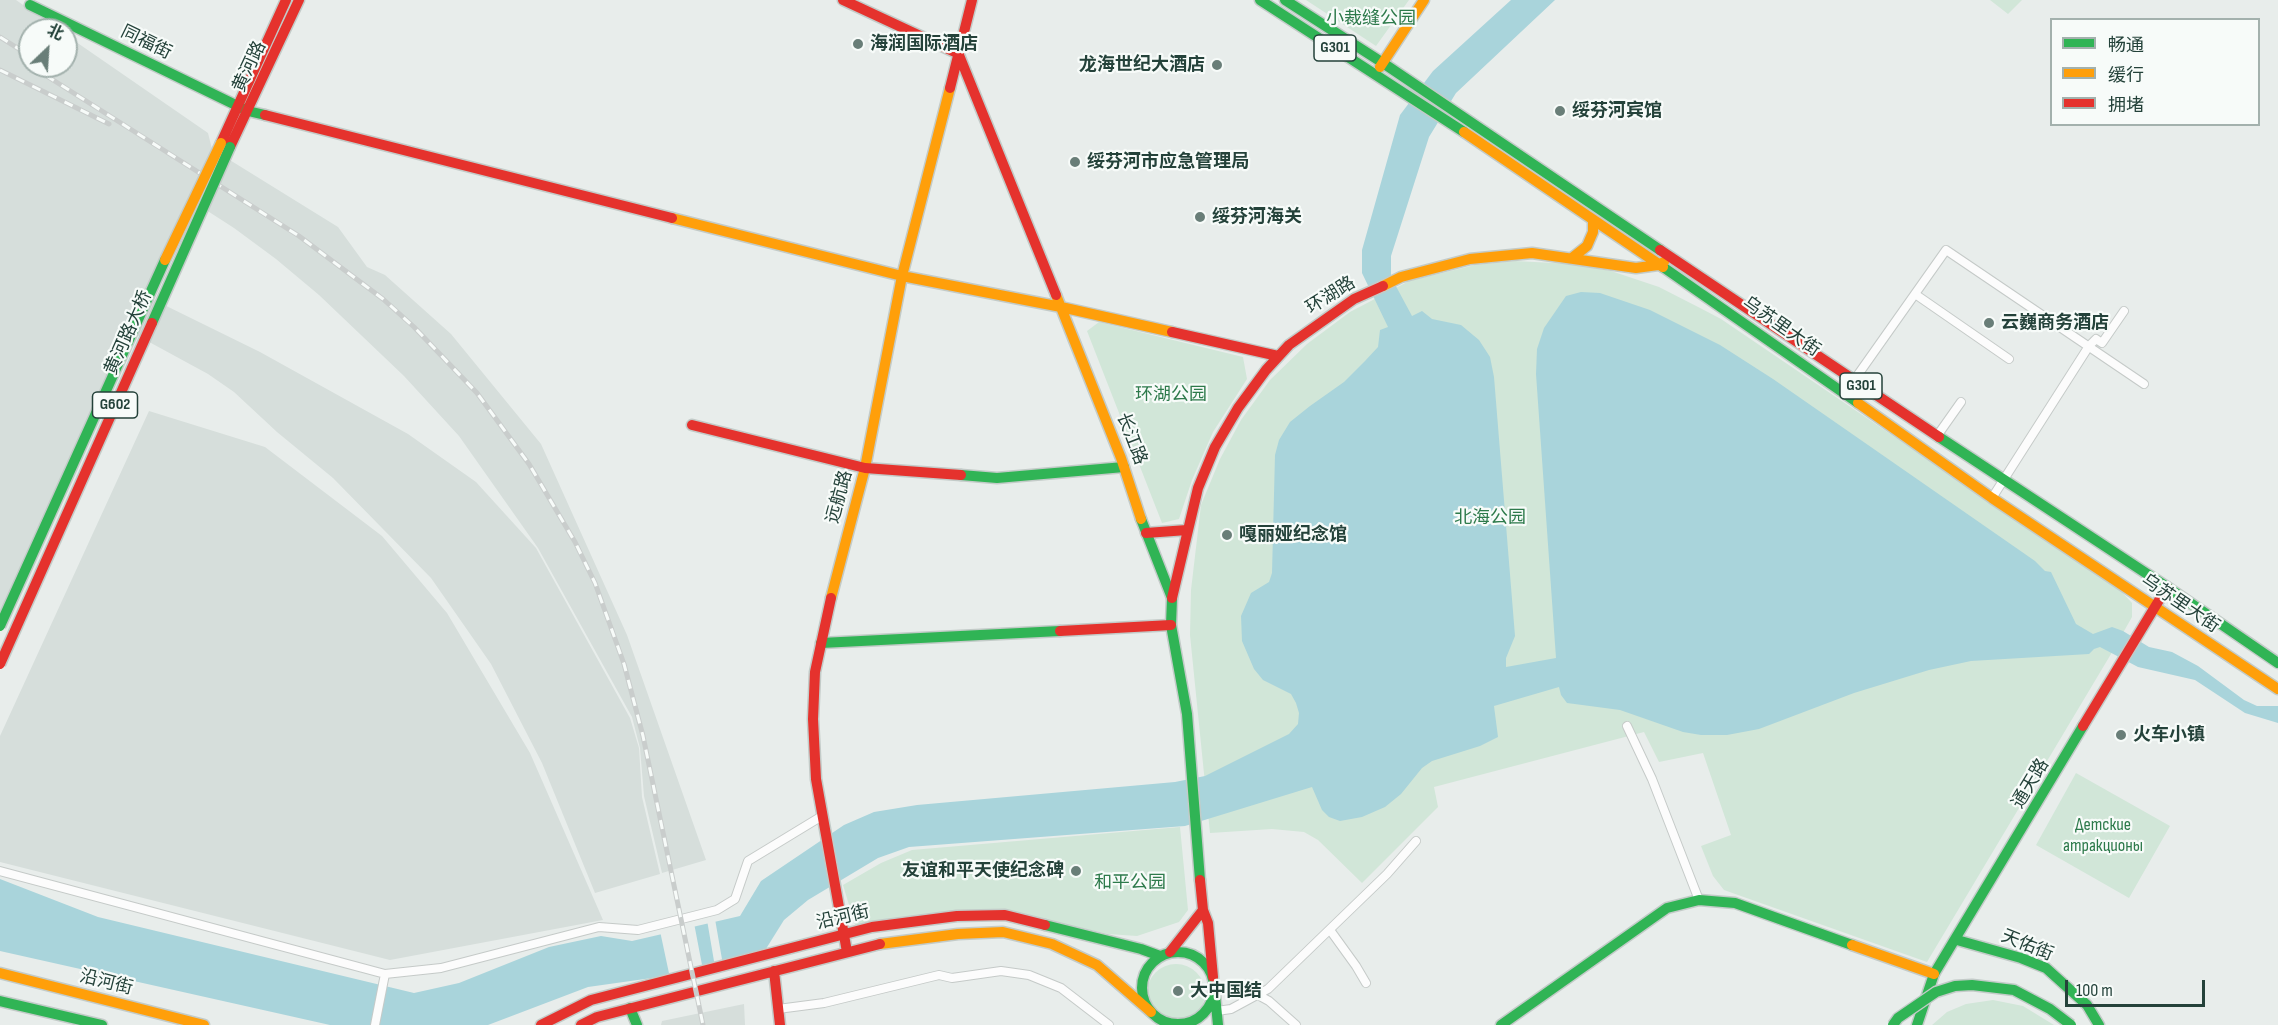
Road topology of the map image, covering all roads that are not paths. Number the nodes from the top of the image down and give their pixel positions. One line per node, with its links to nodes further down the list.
1 (286, 0): 13 (main road, 黄河路 / G602)
2 (299, 0): 13 (main road, 黄河路 / G602)
3 (843, 0): 9 (main road)
4 (972, 0): 9 (main road)
5 (1260, 0): 11 (main road, 乌苏里大街 / G301)
6 (1285, 0): 10 (main road, 乌苏里大街 / G301)
7 (1424, 0): 10 (main road)
8 (30, 5): 13 (main road, 同福街)
9 (959, 54): 19 (main road, 远航路); 21 (main road, 长江路)
10 (1383, 63): 11 (main road); 12 (main road, 乌苏里大街 / G301)
11 (1375, 74): 12 (main road, 乌苏里大街 / G301)
12 (1415, 92): 15 (main road, 乌苏里大街 / G301); 16 (main road, 乌苏里大街 / G301)
13 (243, 108): 14 (main road, 黄河路 / G602); 19 (main road, 同福街)
14 (225, 145): 42 (main road, 黄河路大桥 / G602, bridge); 45 (main road, 黄河路大桥 / G602, bridge)
15 (1593, 220): 17 (main road); 18 (main road, 乌苏里大街 / G301)
16 (1671, 257): 18 (main road, 环湖路); 26 (main road, 乌苏里大街 / G301)
17 (1572, 258): 18 (main road, 环湖路); 24 (main road, 环湖路)
18 (1658, 265): 28 (main road, 乌苏里大街 / G301)
19 (902, 276): 21 (main road, 同福街); 33 (main road, 远航路)
20 (1915, 294): 23 (street); 25 (street); 26 (street)
21 (1061, 307): 24 (main road, 同福街); 32 (main road, 长江路)
22 (2124, 310): 23 (street)
23 (2089, 346): 27 (street); 34 (street)
24 (1278, 356): 36 (main road, 环湖路)
25 (2009, 359)
26 (1853, 381): 28 (street); 31 (main road, 乌苏里大街 / G301)
27 (2144, 384)
28 (1845, 393): 35 (main road, 乌苏里大街 / G301)
29 (1960, 402): 31 (street)
30 (692, 425): 33 (main road)
31 (1936, 436): 34 (main road, 乌苏里大街 / G301)
32 (1124, 467): 33 (main road); 37 (main road, 长江路)
33 (865, 468): 43 (main road, 远航路)
34 (2003, 480): 35 (street); 38 (main road, 乌苏里大街 / G301)
35 (1992, 498): 40 (main road, 乌苏里大街 / G301)
36 (1187, 530): 37 (main road); 39 (main road, 环湖路)
37 (1146, 533): 39 (main road, 长江路)
38 (2167, 587): 40 (main road, 通天路); 44 (main road, 乌苏里大街 / G301)
39 (1172, 598): 41 (main road, 长江路)
40 (2155, 607): 46 (main road, 乌苏里大街 / G301); 55 (main road, 通天路)
41 (1171, 625): 43 (main road); 52 (main road, 长江路)
42 (0, 626)
43 (821, 643): 48 (main road, 远航路)
44 (2278, 663)
45 (0, 664)
46 (2278, 689)
47 (1627, 726): 51 (street)
48 (822, 816): 54 (main road, 远航路); 60 (street)
49 (1416, 841): 53 (street)
50 (0, 871): 60 (street)
51 (1699, 900): 61 (main road); 83 (main road)
52 (1203, 910): 57 (main road); 62 (main road, 长江路)
53 (1330, 930): 63 (street); 65 (street)
54 (844, 935): 56 (main road, 远航路); 57 (main road, 沿河街); 74 (main road, 沿河街)
55 (1957, 940): 61 (main road, 通天路); 87 (main road, 天佑街)
56 (847, 952): 58 (main road, 沿河街); 70 (main road, 沿河街)
57 (1165, 954): 62 (main road); 70 (main road)
58 (774, 971): 67 (main road, 沿河街); 68 (main road)
59 (0, 973): 72 (main road, 沿河街)
60 (386, 974): 73 (street)
61 (1934, 974): 85 (main road, 通天路)
62 (1213, 977): 64 (main road)
63 (1366, 983)
64 (1215, 990): 69 (main road); 80 (main road)
65 (1258, 995): 69 (street); 82 (street)
66 (0, 1001): 71 (main road)
67 (630, 1008): 75 (main road, 沿河街); 76 (main road)
68 (778, 1009): 77 (main road); 78 (street)
69 (1217, 1011): 81 (main road)
70 (1151, 1012): 79 (main road); 80 (main road)
71 (102, 1025)
72 (204, 1025)
73 (375, 1025)
74 (541, 1025)
75 (581, 1025)
76 (637, 1025)
77 (780, 1025)
78 (1109, 1025)
79 (1163, 1025)
80 (1175, 1025)
81 (1218, 1025)
82 (1296, 1025)
83 (1501, 1025)
84 (1893, 1025): 86 (main road, bridge)
85 (1917, 1025)
86 (2071, 1025)
87 (2099, 1025)

